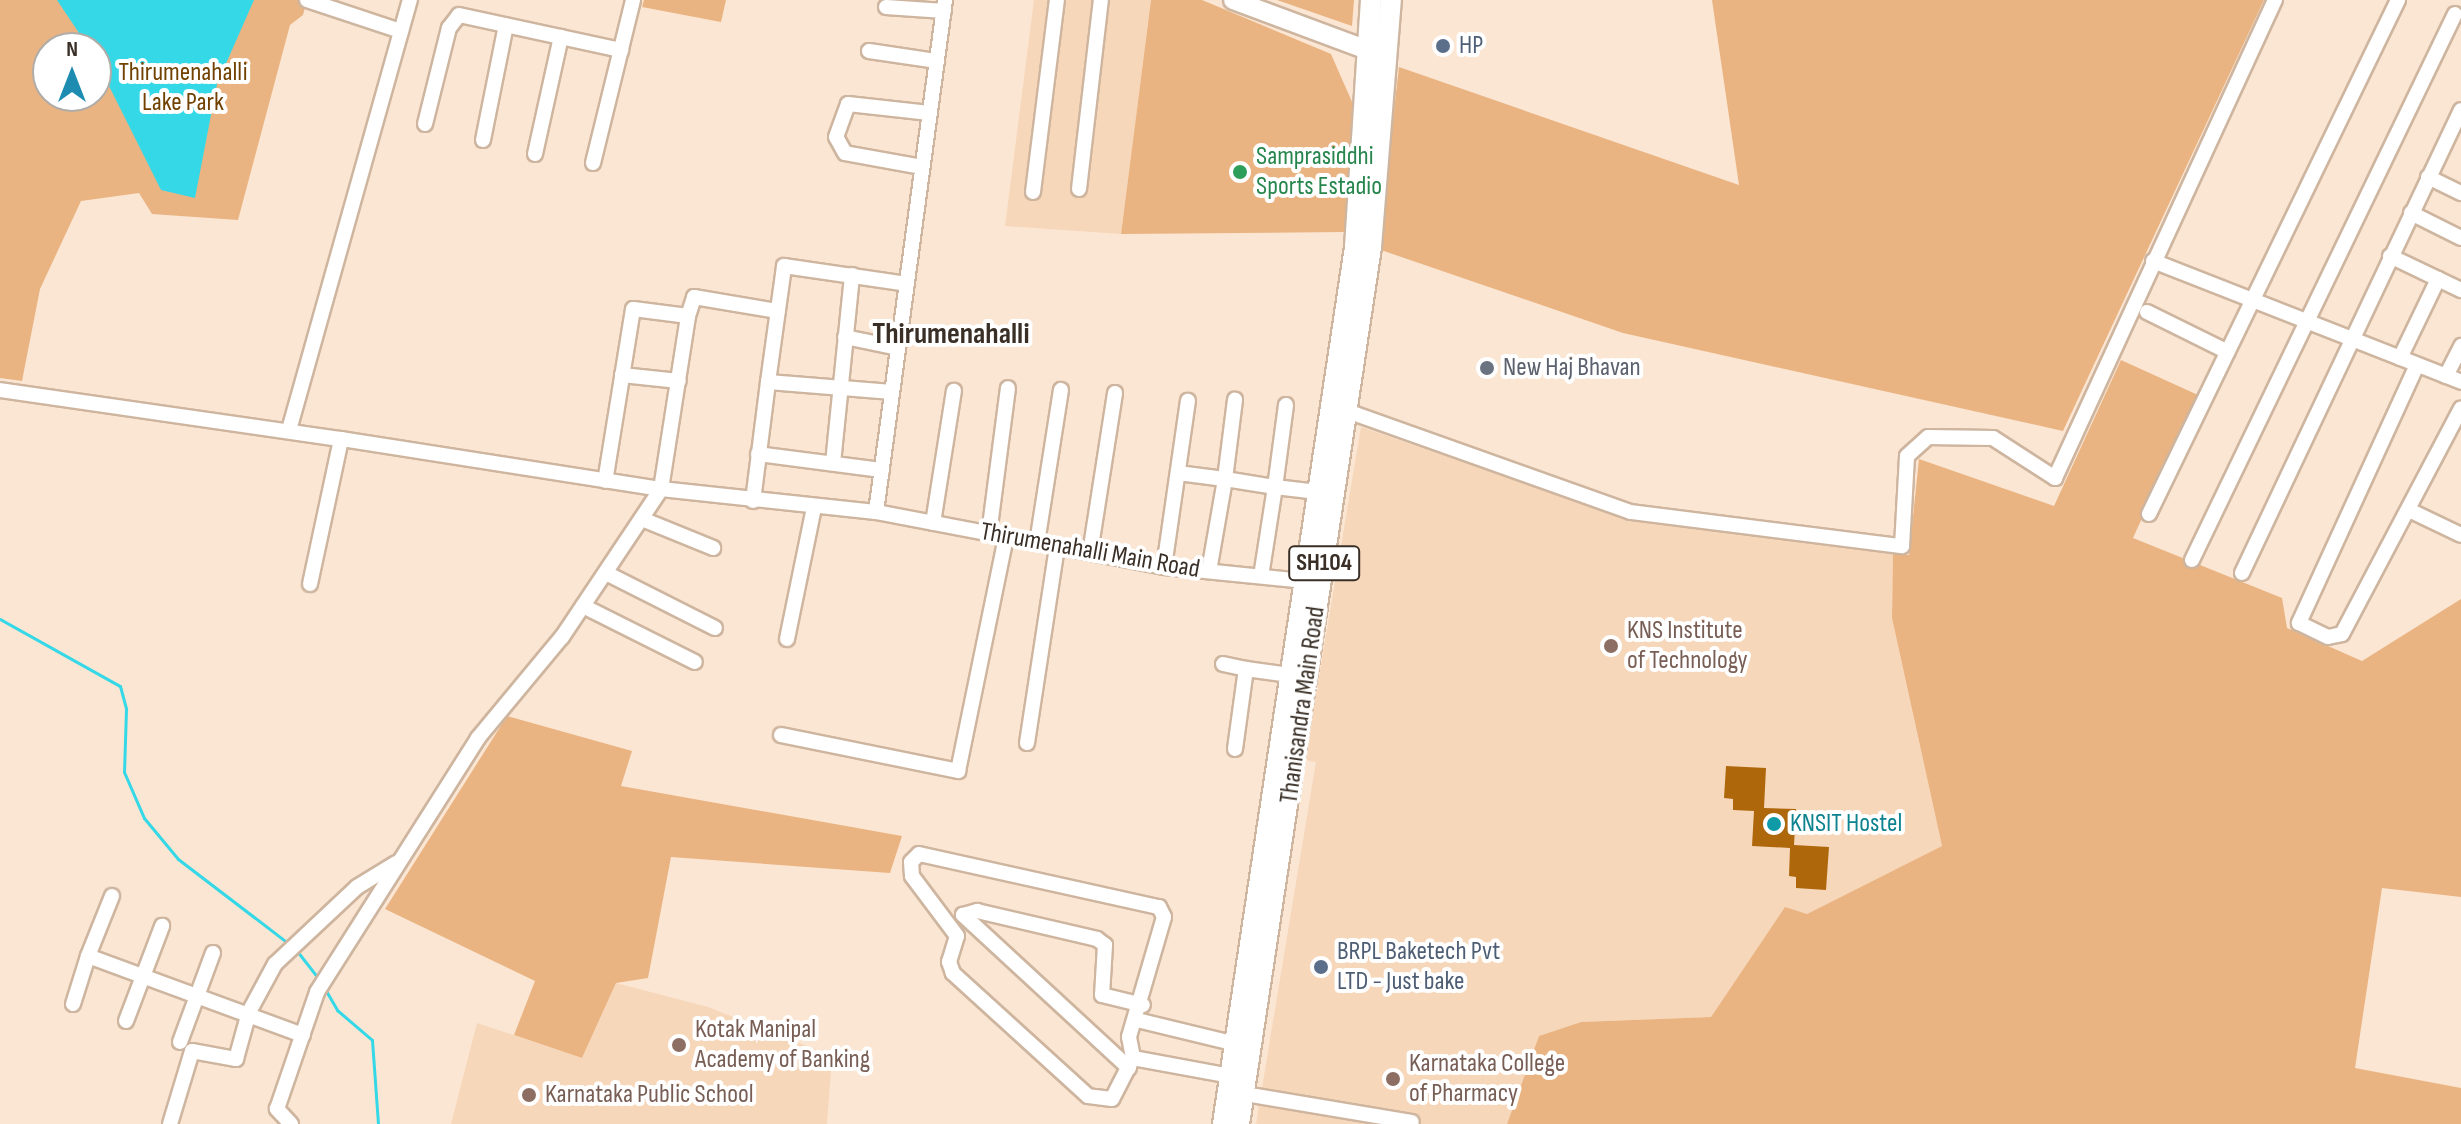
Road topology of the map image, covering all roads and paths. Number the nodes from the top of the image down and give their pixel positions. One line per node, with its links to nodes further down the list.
1 (307, 0): 15 (street)
2 (410, 0): 15 (street)
3 (633, 0): 17 (street)
4 (1057, 0): 31 (street)
5 (1101, 0): 30 (street)
6 (1233, 0): 19 (street)
7 (1371, 0): 19 (main road, Thanisandra Main Road / SH104)
8 (1391, 0): 19 (main road, Thanisandra Main Road / SH104)
9 (2275, 0): 36 (street)
10 (2398, 0): 41 (street)
11 (944, 6): 12 (street); 20 (street)
12 (886, 7)
13 (2455, 14): 45 (street)
14 (506, 25): 16 (street); 23 (street); 25 (street)
15 (401, 31): 70 (street)
16 (561, 37): 17 (street); 26 (street)
17 (621, 50): 27 (street)
18 (869, 51): 20 (street)
19 (1378, 54): 69 (main road, Thanisandra Main Road / SH104); 80 (main road, Thanisandra Main Road / SH104)
20 (937, 61): 22 (street)
21 (2461, 110): 24 (street)
22 (930, 113): 28 (street); 28 (street)
23 (425, 124)
24 (2455, 138): 29 (street)
25 (483, 140)
26 (535, 154)
27 (593, 163)
28 (922, 167): 39 (street)
29 (2428, 177): 32 (street); 33 (street)
30 (1079, 189)
31 (1033, 192)
32 (2461, 193)
33 (2411, 213): 34 (street); 35 (street)
34 (2461, 238)
35 (2390, 256): 38 (street); 47 (street)
36 (2153, 261): 41 (street); 69 (street)
37 (852, 275): 39 (street); 42 (street); 46 (street)
38 (2438, 279): 40 (street); 51 (street)
39 (907, 284): 49 (street)
40 (2461, 290)
41 (2253, 300): 45 (street); 50 (street)
42 (778, 311): 44 (street); 56 (street)
43 (2147, 312): 50 (street)
44 (688, 316): 53 (street); 55 (street)
45 (2306, 321): 47 (street); 95 (street)
46 (845, 337): 49 (street); 58 (street)
47 (2350, 338): 51 (street); 99 (street)
48 (2461, 346): 54 (street)
49 (898, 348): 63 (street)
50 (2228, 352): 85 (street)
51 (2400, 358): 52 (street)
52 (2417, 365): 54 (street); 83 (street)
53 (622, 375): 55 (street); 77 (street)
54 (2446, 376): 57 (street)
55 (679, 381): 79 (street)
56 (768, 382): 58 (street); 72 (street)
57 (2461, 382)
58 (840, 388): 63 (street); 73 (street)
59 (1008, 388): 88 (street)
60 (0, 390): 70 (street, Thirumenahalli Main Road)
61 (1061, 390): 91 (street)
62 (954, 391): 87 (street)
63 (892, 392): 74 (street)
64 (1115, 393): 94 (street)
65 (1235, 400): 76 (street)
66 (1188, 401): 75 (street)
67 (1286, 405): 78 (street)
68 (2461, 408): 83 (street)
69 (1347, 411): 101 (main road, Thanisandra Main Road / SH104)
70 (289, 430): 71 (street, Thirumenahalli Main Road)
71 (341, 439): 77 (street, Thirumenahalli Main Road); 102 (street)
72 (758, 454): 73 (street); 81 (street)
73 (833, 463): 74 (street)
74 (882, 470): 84 (street)
75 (1178, 473): 76 (street); 96 (street)
76 (1225, 479): 78 (street); 97 (street)
77 (605, 481): 79 (street, Thirumenahalli Main Road)
78 (1275, 487): 80 (street); 100 (street)
79 (661, 489): 81 (street, Thirumenahalli Main Road); 86 (street)
80 (1318, 492): 101 (main road, Thanisandra Main Road / SH104)
81 (753, 501): 82 (street, Thirumenahalli Main Road)
82 (814, 507): 84 (street, Thirumenahalli Main Road); 105 (street)
83 (2411, 511): 89 (street)
84 (876, 512): 87 (street, Thirumenahalli Main Road)
85 (2149, 514)
86 (642, 519): 93 (street); 98 (street)
87 (933, 523): 88 (street, Thirumenahalli Main Road)
88 (989, 534): 90 (street, Thirumenahalli Main Road)
89 (2461, 535)
90 (1006, 537): 91 (street, Thirumenahalli Main Road); 110 (street)
91 (1037, 543): 92 (street, Thirumenahalli Main Road)
92 (1057, 547): 94 (street, Thirumenahalli Main Road); 111 (street)
93 (713, 548)
94 (1090, 553): 96 (street, Thirumenahalli Main Road)
95 (2192, 560)
96 (1164, 567): 97 (street, Thirumenahalli Main Road)
97 (1209, 571): 100 (street, Thirumenahalli Main Road)
98 (606, 573): 103 (street); 104 (street)
99 (2242, 573)
100 (1261, 576): 101 (street, Thirumenahalli Main Road)
101 (1313, 582): 109 (main road, Thanisandra Main Road / SH104); 130 (main road, Thanisandra Main Road / SH104)
102 (310, 584)
103 (583, 606): 106 (street); 113 (street)
104 (715, 628)
105 (787, 639)
106 (695, 662)
107 (1223, 664): 108 (street)
108 (1246, 669): 109 (street); 112 (street)
109 (1290, 675): 127 (main road, Thanisandra Main Road / SH104)
110 (781, 735)
111 (1027, 743)
112 (1235, 749)
113 (401, 859): 122 (street); 125 (street)
114 (112, 896): 117 (street)
115 (162, 926): 118 (street)
116 (213, 953): 119 (street)
117 (88, 956): 118 (street); 120 (street)
118 (143, 975): 119 (street); 124 (street)
119 (198, 994): 122 (street); 126 (street)
120 (73, 1004)
121 (1143, 1005): 123 (street); 128 (street); 128 (street)
122 (249, 1012): 125 (street); 133 (street)
123 (1137, 1020): 127 (street); 128 (street)
124 (126, 1021)
125 (303, 1035): 131 (street)
126 (180, 1042)
127 (1236, 1044): 129 (main road, Thanisandra Main Road / SH104)
128 (1131, 1063): 129 (street)
129 (1231, 1076): 136 (main road, Thanisandra Main Road / SH104)
130 (1245, 1094): 132 (street); 137 (main road, Thanisandra Main Road / SH104)
131 (277, 1109): 134 (street); 135 (street)
132 (1412, 1122)
133 (170, 1124)
134 (272, 1124)
135 (291, 1124)
136 (1223, 1124)
137 (1239, 1124)

